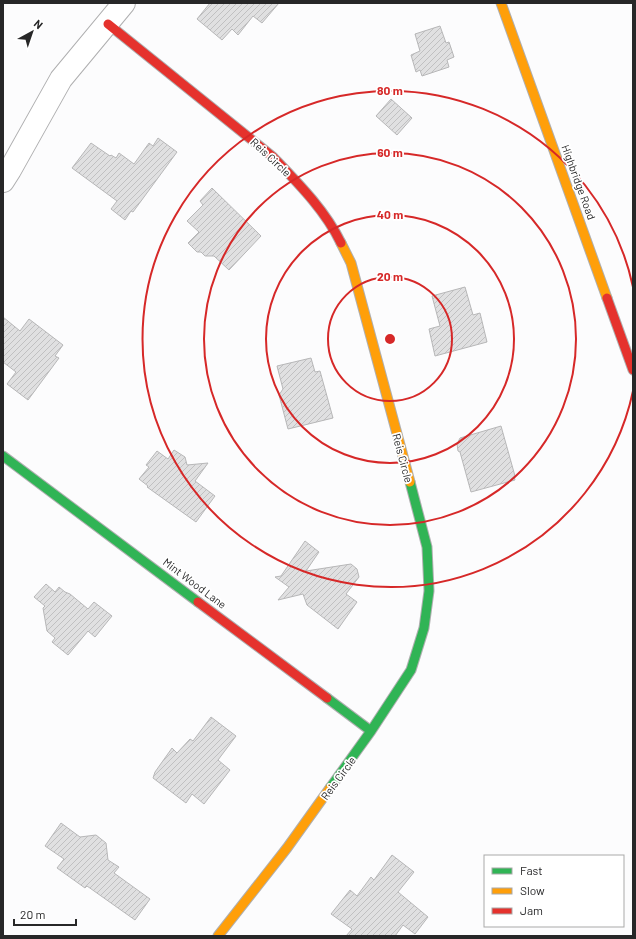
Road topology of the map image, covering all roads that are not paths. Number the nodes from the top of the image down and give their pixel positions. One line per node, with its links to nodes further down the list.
1 (124, 3): 3 (street)
2 (501, 3): 5 (main road, Highbridge Road)
3 (108, 24): 4 (street); 7 (main road, Reis Circle)
4 (3, 181)
5 (633, 370)
6 (3, 456): 7 (main road, Mint Wood Lane)
7 (371, 731): 8 (main road, Reis Circle)
8 (218, 936)

